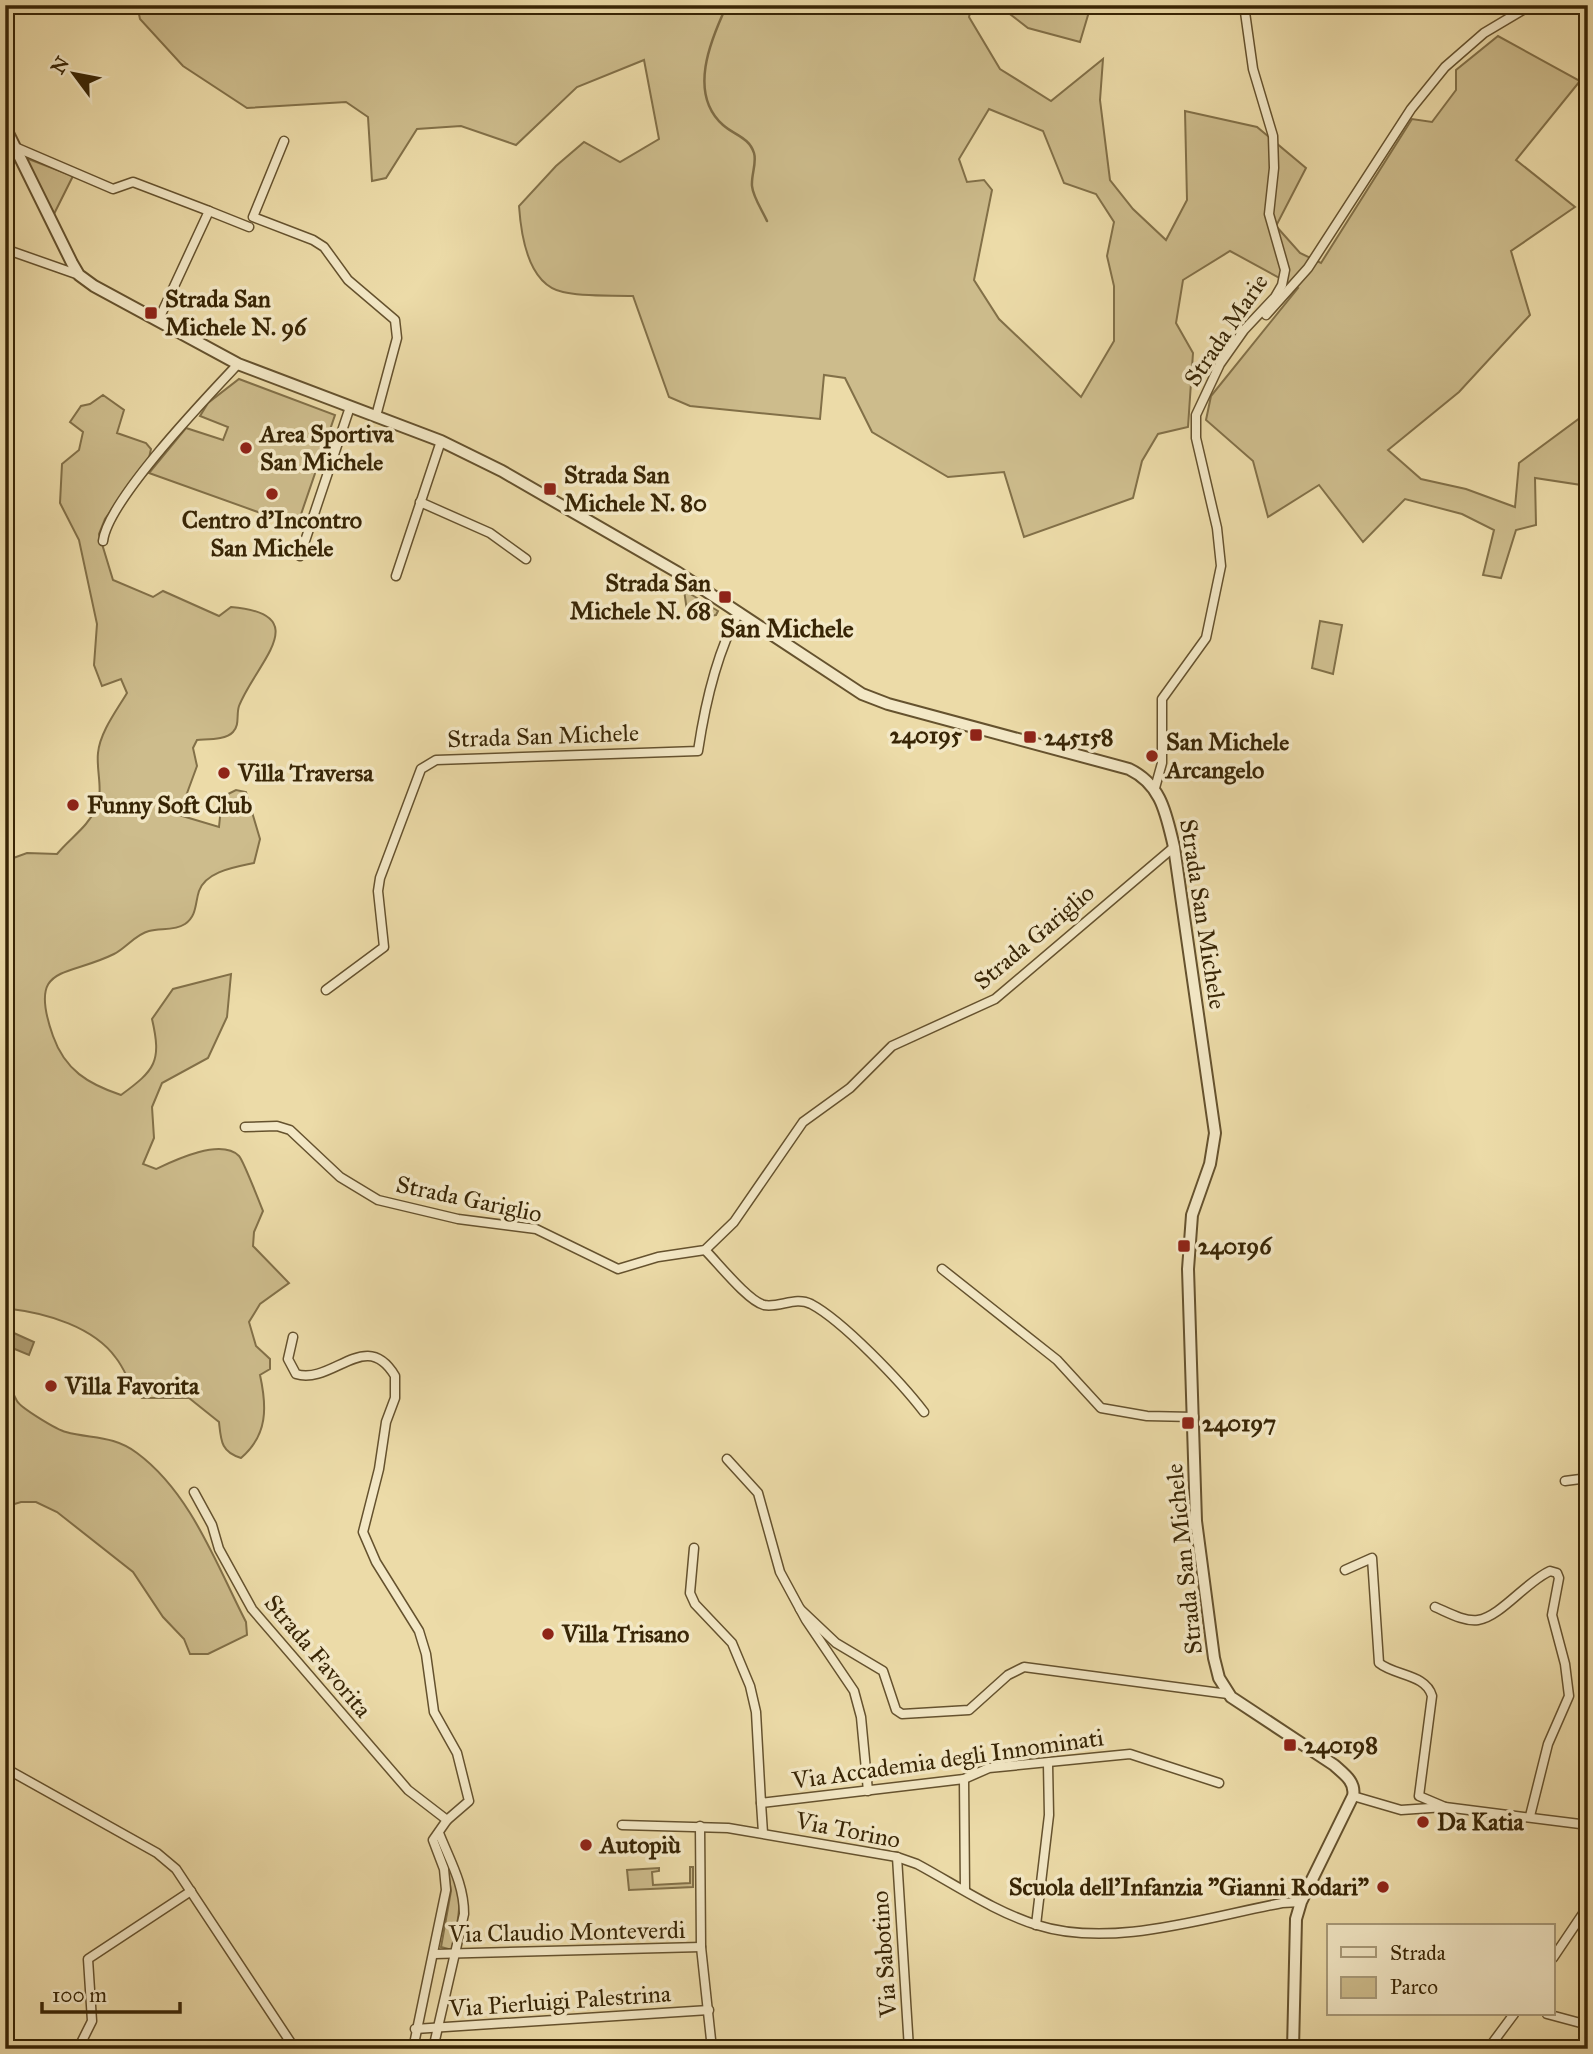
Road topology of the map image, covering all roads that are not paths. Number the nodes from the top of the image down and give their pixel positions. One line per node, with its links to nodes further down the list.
1 (1244, 5): 11 (street, Strada Marie)
2 (1531, 5): 11 (street)
3 (5, 127): 5 (street)
4 (284, 141): 14 (street)
5 (15, 147): 6 (street); 9 (street)
6 (209, 211): 7 (street); 10 (street)
7 (249, 227)
8 (5, 249): 9 (street)
9 (79, 275): 10 (street)
10 (158, 321): 12 (street)
11 (1251, 323): 22 (street, Strada Marie)
12 (238, 364): 13 (street); 17 (street)
13 (350, 407): 14 (street); 18 (street)
14 (376, 416): 15 (street)
15 (441, 441): 16 (street); 21 (street)
16 (420, 502): 19 (street); 20 (street)
17 (103, 541)
18 (300, 556)
19 (526, 559)
20 (396, 576)
21 (739, 612): 22 (street); 24 (street, Strada San Michele)
22 (1155, 788): 23 (street, Strada San Michele)
23 (1174, 847): 26 (street, Strada Gariglio); 30 (street, Strada San Michele)
24 (326, 990)
25 (245, 1127): 26 (street, Strada Gariglio)
26 (705, 1250): 29 (street)
27 (942, 1269): 30 (street)
28 (293, 1337): 49 (street)
29 (924, 1412)
30 (1194, 1417): 39 (street, Strada San Michele)
31 (727, 1459): 38 (street)
32 (1588, 1478): 33 (street)
33 (1565, 1481)
34 (194, 1492): 49 (street, Strada Favorita)
35 (694, 1548): 46 (street, Via Accademia degli Innominati)
36 (1345, 1570): 47 (street)
37 (1435, 1607): 48 (street)
38 (800, 1609): 39 (street, Strada San Michele); 44 (street)
39 (1228, 1694): 45 (street, Strada San Michele)
40 (1048, 1764): 42 (street, Via Accademia degli Innominati); 43 (street, Via Accademia degli Innominati); 60 (street)
41 (5, 1768): 57 (street)
42 (964, 1779): 44 (street, Via Accademia degli Innominati); 56 (street)
43 (1219, 1783)
44 (868, 1791): 46 (street, Via Accademia degli Innominati)
45 (1353, 1796): 47 (street); 58 (street)
46 (761, 1802): 54 (street, Via Accademia degli Innominati)
47 (1445, 1807): 48 (street)
48 (1530, 1816): 51 (street)
49 (447, 1820): 53 (street)
50 (622, 1825): 52 (street, Via Torino)
51 (1588, 1825)
52 (700, 1826): 54 (street, Via Torino); 61 (street)
53 (439, 1833): 62 (street); 63 (street)
54 (763, 1833): 55 (street, Via Torino)
55 (897, 1857): 56 (street, Via Torino); 76 (street, Via Sabotino)
56 (965, 1890): 60 (street, Via Torino)
57 (191, 1891): 71 (street); 72 (street)
58 (1300, 1902): 60 (street, Via Torino); 77 (street)
59 (1588, 1906): 64 (street)
60 (1036, 1925)
61 (701, 1947): 63 (street, Via Claudio Monteverdi); 65 (street)
62 (434, 1954): 63 (street, Via Claudio Monteverdi); 70 (street)
63 (453, 1955): 69 (street)
64 (1554, 1957)
65 (709, 2010): 69 (street, Via Pierluigi Palestrina); 75 (street)
66 (1513, 2016): 78 (street)
67 (1554, 2016): 68 (street)
68 (1588, 2025)
69 (437, 2028): 70 (street, Via Pierluigi Palestrina); 74 (street)
70 (415, 2029): 73 (street)
71 (78, 2049)
72 (295, 2049)
73 (413, 2049)
74 (433, 2049)
75 (712, 2049)
76 (909, 2049)
77 (1293, 2049)
78 (1488, 2049)

